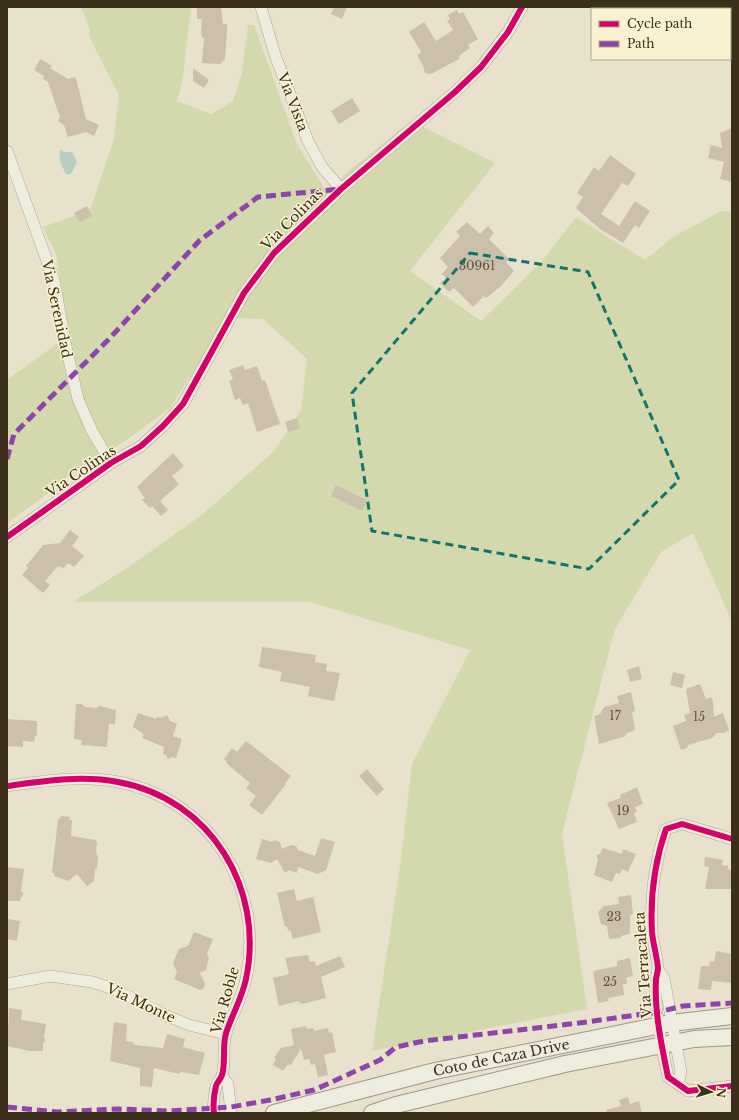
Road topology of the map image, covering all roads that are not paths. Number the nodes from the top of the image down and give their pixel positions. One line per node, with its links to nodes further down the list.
1 (261, 7): 4 (street, Via Vista)
2 (522, 7): 4 (street, Via Colinas)
3 (7, 151): 5 (street, Via Serenidad)
4 (341, 189): 5 (street, Via Colinas)
5 (111, 463): 6 (street, Via Colinas)
6 (7, 536)
7 (7, 786): 12 (street, Via Roble)
8 (732, 839): 11 (street, Via Terracaleta)
9 (7, 984): 12 (street, Via Monte)
10 (732, 1016): 11 (main road, Coto de Caza Drive)
11 (665, 1024): 14 (street, Via Terracaleta); 19 (main road, Coto de Caza Drive)
12 (226, 1034): 15 (street, Via Roble)
13 (732, 1037): 14 (main road, Coto de Caza Drive)
14 (668, 1044): 16 (street, Via Terracaleta); 20 (main road, Coto de Caza Drive)
15 (222, 1076): 17 (street, Via Roble); 18 (street, Via Roble)
16 (732, 1086)
17 (214, 1113)
18 (231, 1113)
19 (274, 1113)
20 (372, 1113)

